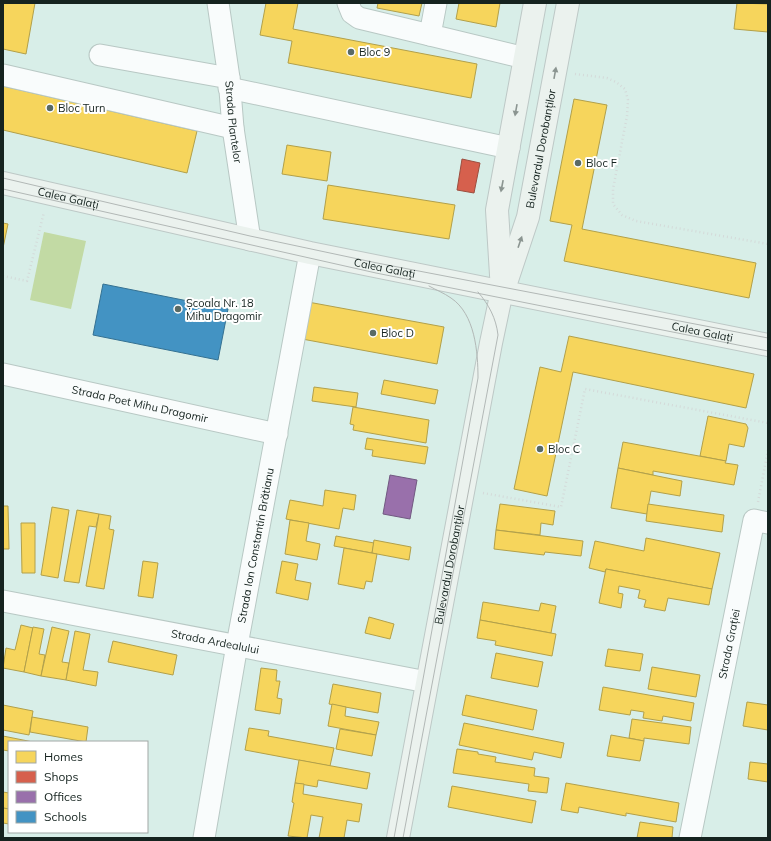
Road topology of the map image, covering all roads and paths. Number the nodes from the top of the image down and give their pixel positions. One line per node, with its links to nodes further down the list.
1 (218, 3): 11 (street, Strada Plantelor)
2 (348, 3): 6 (street)
3 (436, 3): 6 (street)
4 (535, 3): 8 (main road, Bulevardul Dorobanților)
5 (568, 3): 9 (main road, Bulevardul Dorobanților)
6 (430, 35): 8 (street)
7 (100, 55): 11 (street)
8 (525, 58): 13 (main road, Bulevardul Dorobanților, one-way to 13)
9 (555, 72): 17 (path); 20 (main road, Bulevardul Dorobanților, one-way to 9)
10 (3, 75): 12 (street)
11 (229, 83): 12 (street, Strada Plantelor); 13 (street)
12 (233, 128): 16 (street, Strada Plantelor)
13 (509, 148): 20 (main road, Bulevardul Dorobanților, one-way to 20)
14 (3, 183): 15 (main road, Calea Galați)
15 (48, 194): 16 (main road, Calea Galați); 19 (path)
16 (250, 240): 18 (main road, Calea Galați)
17 (768, 244)
18 (310, 253): 20 (main road, Calea Galați); 24 (street, Strada Ion Constantin Brătianu)
19 (3, 276)
20 (502, 291): 21 (main road, Calea Galați); 26 (main road, Bulevardul Dorobanților)
21 (768, 345)
22 (3, 374): 24 (street, Strada Poet Mihu Dragomir)
23 (768, 423): 26 (path)
24 (277, 434): 29 (street, Strada Ion Constantin Brătianu)
25 (768, 450): 27 (path)
26 (463, 490): 30 (main road, Bulevardul Dorobanților)
27 (761, 521): 33 (street, Strada Grației)
28 (3, 601): 29 (street, Strada Ardealului)
29 (237, 645): 30 (street, Strada Ardealului); 31 (street, Strada Ion Constantin Brătianu)
30 (427, 682): 32 (main road, Bulevardul Dorobanților)
31 (204, 838)
32 (398, 838)
33 (690, 838)

